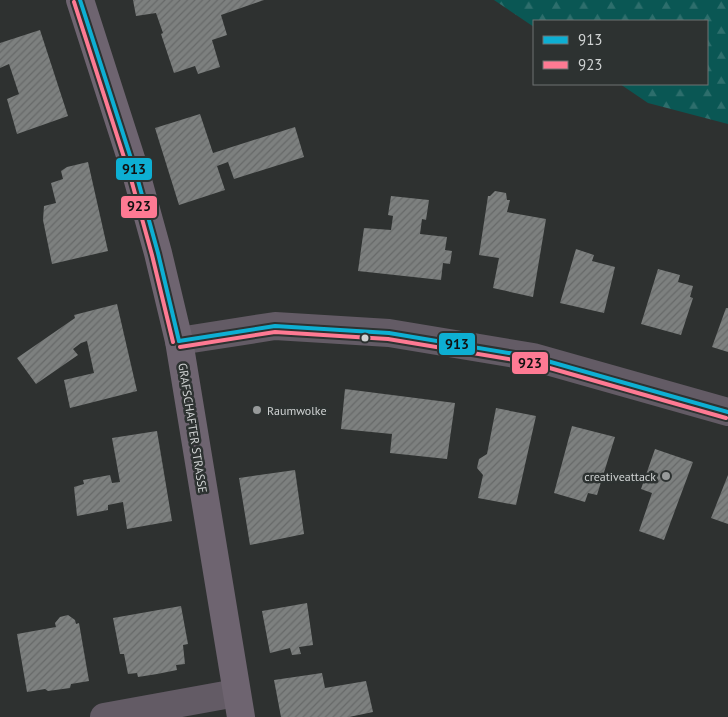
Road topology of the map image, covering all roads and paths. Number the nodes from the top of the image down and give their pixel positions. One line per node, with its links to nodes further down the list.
1 (80, 0): 2 (main road, GRAFSCHAFTER STRASSE)
2 (179, 340): 3 (street); 4 (main road, GRAFSCHAFTER STRASSE)
3 (728, 412)
4 (238, 705): 5 (street)
5 (104, 717)

